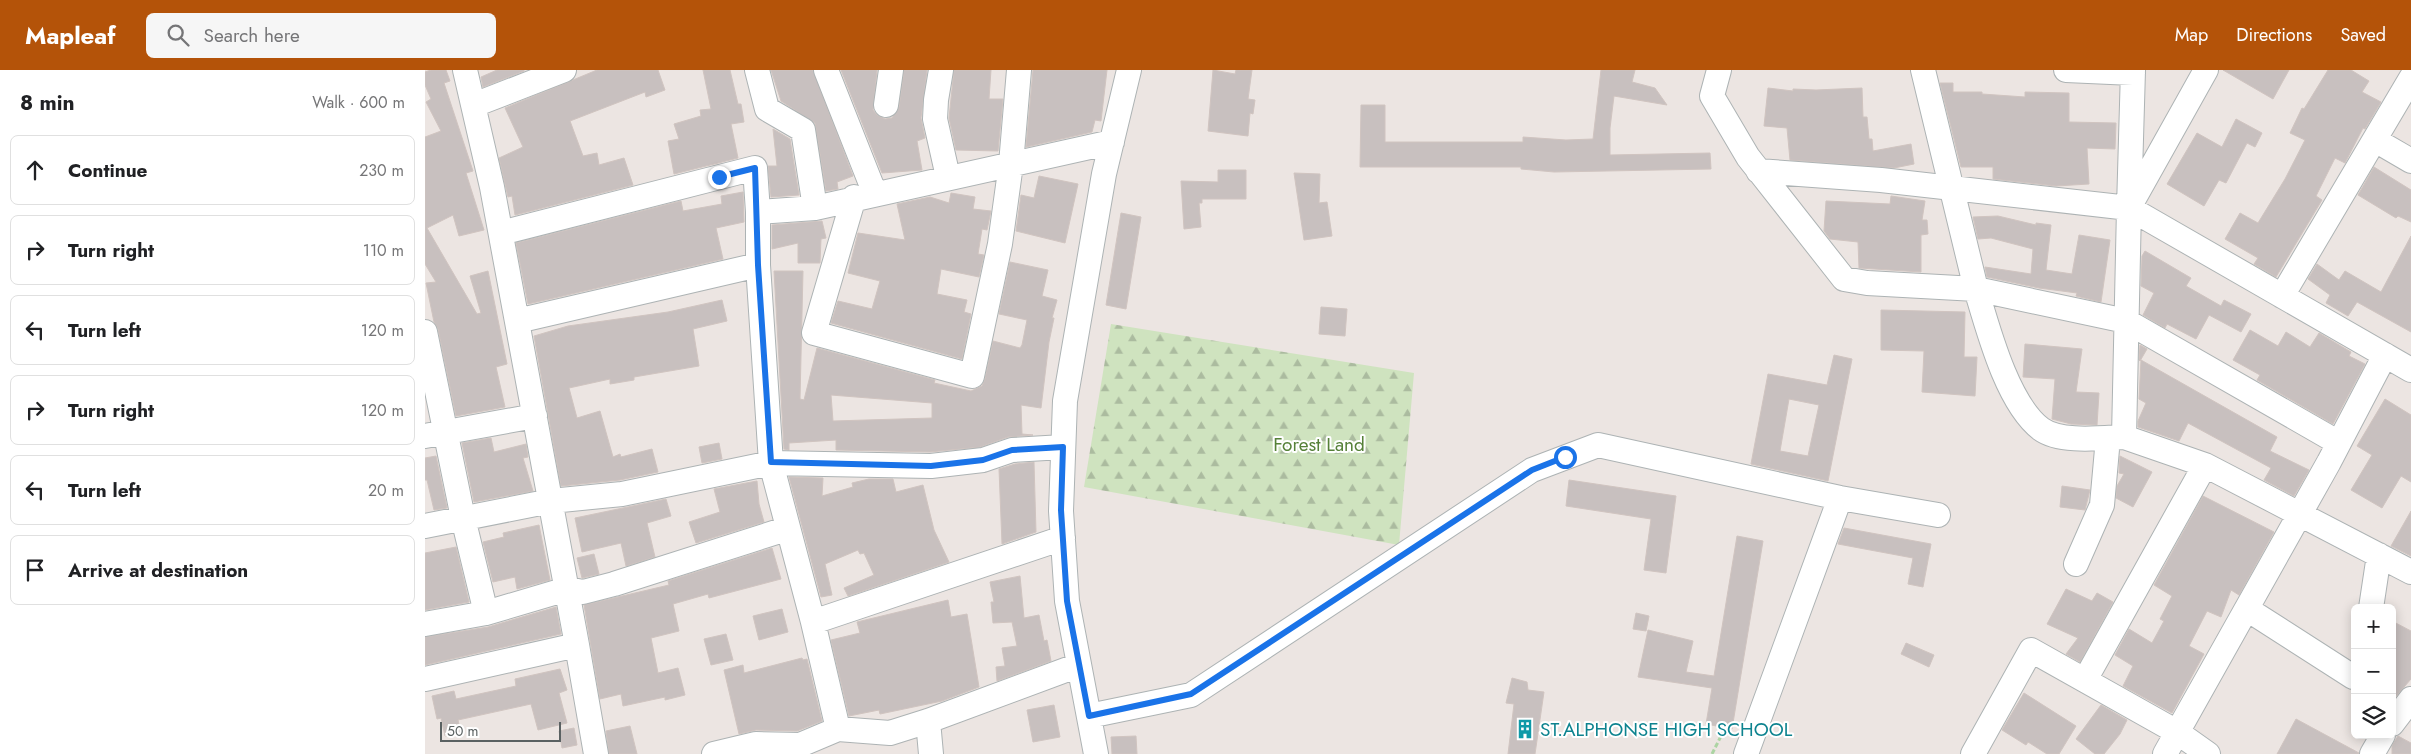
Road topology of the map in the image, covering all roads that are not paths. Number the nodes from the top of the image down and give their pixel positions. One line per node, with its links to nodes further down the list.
1 (465, 70): 16 (street)
2 (564, 70): 16 (street)
3 (757, 70): 25 (street)
4 (826, 70): 24 (street)
5 (891, 70): 15 (street)
6 (941, 70): 22 (street)
7 (1019, 70): 20 (street)
8 (1129, 70): 18 (street)
9 (1719, 70): 21 (street)
10 (1923, 70): 23 (street)
11 (2067, 70): 13 (street)
12 (2206, 70): 26 (street)
13 (2133, 71): 26 (street)
14 (2411, 78): 17 (street)
15 (886, 104)
16 (475, 105): 28 (street)
17 (2375, 140): 19 (street); 31 (street)
18 (1112, 142): 20 (street); 41 (street)
19 (2411, 161)
20 (1011, 164): 22 (street); 24 (street)
21 (1758, 171): 23 (street); 30 (street)
22 (948, 177): 24 (street)
23 (1951, 188): 26 (street); 30 (street)
24 (865, 196): 25 (street)
25 (815, 208): 27 (street)
26 (2129, 208): 31 (street); 33 (street)
27 (758, 212): 28 (street); 29 (street)
28 (501, 233): 32 (street)
29 (758, 265): 32 (street); 42 (street)
30 (1976, 289): 33 (street); 39 (street)
31 (2282, 296): 35 (street)
32 (517, 321): 37 (street)
33 (2126, 321): 39 (street); 40 (street)
34 (425, 332): 38 (street)
35 (2385, 355): 36 (street); 40 (street)
36 (2411, 370)
37 (535, 416): 38 (street); 45 (street)
38 (436, 434): 48 (street)
39 (2116, 437): 43 (street); 53 (street)
40 (2339, 443): 46 (street)
41 (1063, 447): 42 (street); 51 (street)
42 (771, 462): 45 (street); 50 (street)
43 (2205, 465): 46 (street); 65 (street)
44 (1840, 498): 47 (street); 67 (street); 77 (street)
45 (551, 501): 48 (street); 55 (street)
46 (2300, 513): 52 (street); 57 (street)
47 (1938, 515)
48 (463, 518): 49 (street); 58 (street)
49 (425, 526)
50 (786, 528): 55 (street); 59 (street)
51 (1063, 538): 59 (street); 62 (street)
52 (2379, 555): 54 (street); 56 (street)
53 (2076, 564)
54 (2411, 572)
55 (567, 589): 58 (street); 61 (street)
56 (2372, 604)
57 (2247, 609): 63 (street); 71 (street)
58 (486, 613): 60 (street)
59 (813, 622): 70 (street)
60 (425, 624)
61 (577, 645): 64 (street); 73 (street)
62 (1079, 665): 67 (street); 69 (street)
63 (2351, 677)
64 (425, 679)
65 (2085, 680): 71 (street); 78 (street)
66 (2411, 699): 68 (street)
67 (1089, 716): 76 (street)
68 (2396, 719)
69 (928, 721): 70 (street); 75 (street)
70 (837, 729): 74 (street)
71 (2177, 732): 79 (street); 80 (street)
72 (2381, 739): 81 (street)
73 (595, 754)
74 (714, 754)
75 (931, 754)
76 (1096, 754)
77 (1746, 754)
78 (1973, 754)
79 (2165, 754)
80 (2208, 754)
81 (2373, 754)

